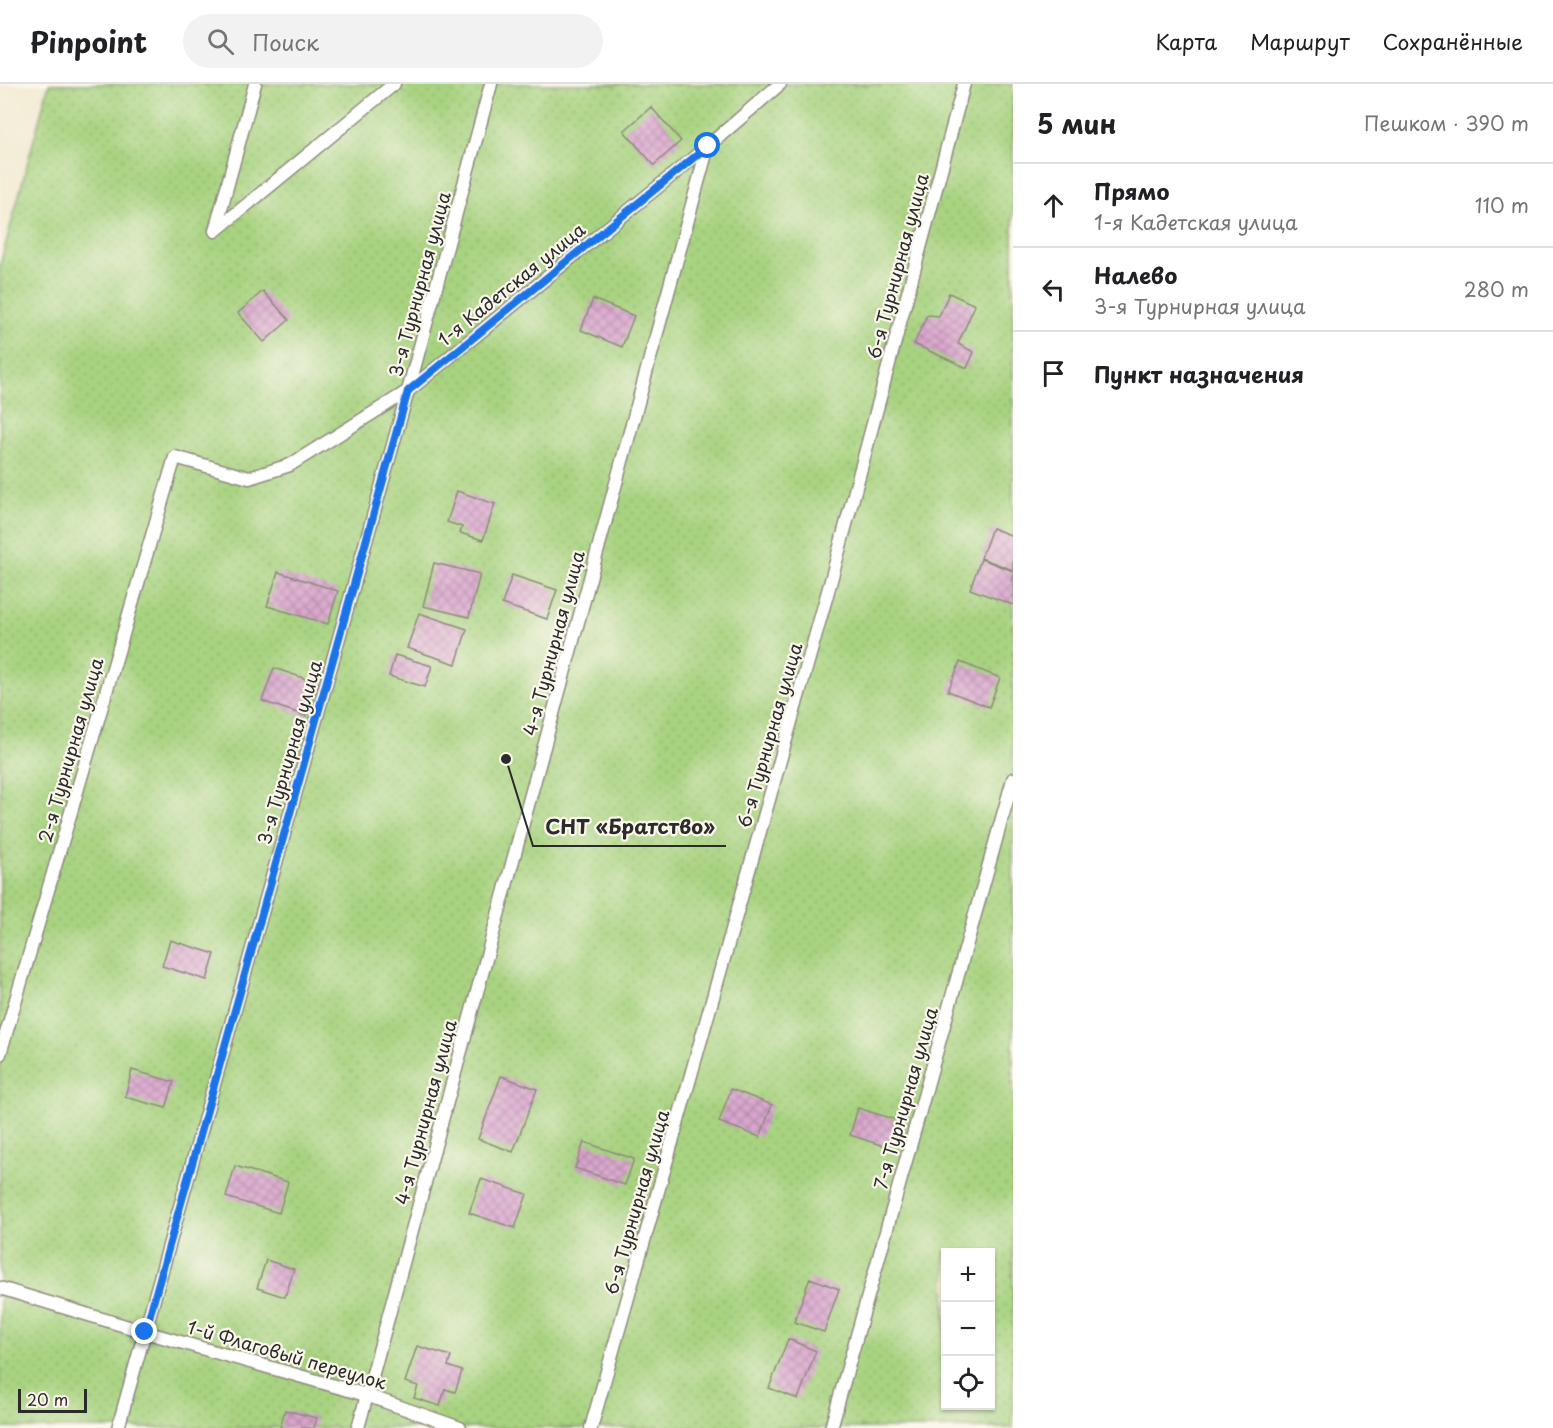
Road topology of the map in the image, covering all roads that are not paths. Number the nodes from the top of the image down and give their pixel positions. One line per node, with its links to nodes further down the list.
1 (255, 84): 2 (lane)
2 (394, 84)
3 (491, 84): 7 (lane, 3-я Турнирная улица)
4 (780, 84): 6 (lane, 1-я Кадетская улица)
5 (964, 84): 17 (lane, 6-я Турнирная улица)
6 (708, 146): 7 (lane, 1-я Кадетская улица); 13 (lane, 4-я Турнирная улица)
7 (408, 391): 8 (lane, 1-я Кадетская улица); 12 (lane, 3-я Турнирная улица)
8 (175, 457): 10 (lane, 2-я Турнирная улица)
9 (1013, 779): 18 (lane, 7-я Турнирная улица)
10 (0, 1054)
11 (0, 1288): 12 (lane, 1-й Флаговый переулок)
12 (145, 1332): 13 (lane, 1-й Флаговый переулок); 14 (lane, 3-я Турнирная улица)
13 (366, 1395): 15 (lane, 4-я Турнирная улица); 16 (lane, 1-й Флаговый переулок)
14 (118, 1428)
15 (358, 1428)
16 (460, 1428)
17 (591, 1428)
18 (831, 1428)

